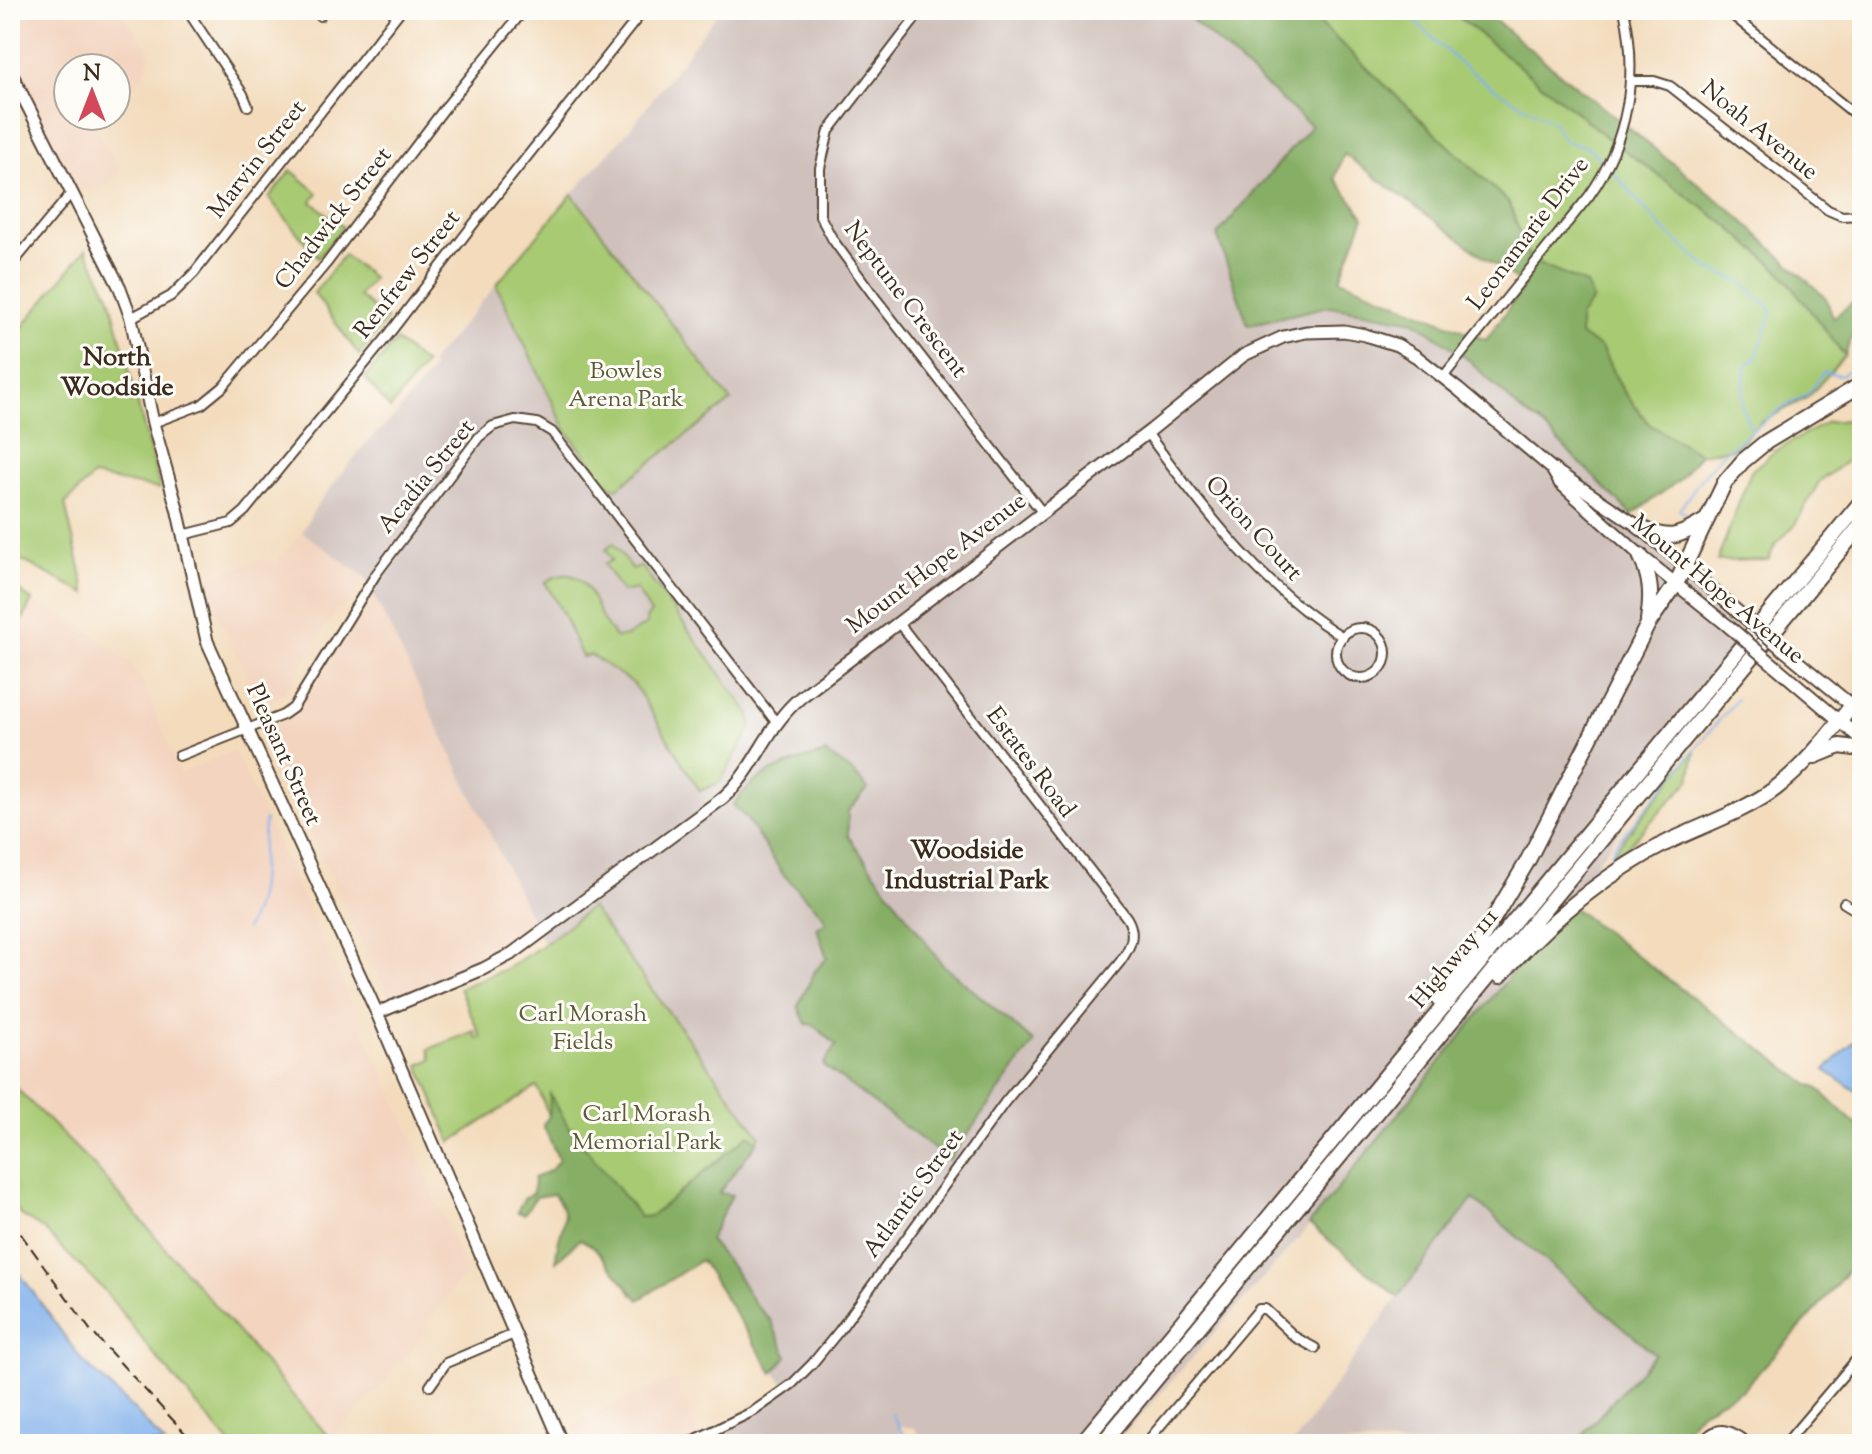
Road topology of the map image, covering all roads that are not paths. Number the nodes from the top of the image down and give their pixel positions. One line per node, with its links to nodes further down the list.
1 (187, 10): 12 (street)
2 (401, 10): 17 (street, Marvin Street)
3 (524, 10): 20 (street, Chadwick Street)
4 (644, 10): 28 (street, Renfrew Street)
5 (1624, 10): 9 (street, Leonamarie Drive)
6 (1726, 10): 13 (street)
7 (915, 19): 24 (street, Neptune Crescent)
8 (10, 71): 10 (street, Pleasant Street)
9 (1630, 81): 15 (street, Noah Avenue); 18 (street, Leonamarie Drive)
10 (21, 92): 11 (street); 14 (street, Pleasant Street)
11 (10, 105)
12 (248, 106)
13 (1862, 120)
14 (72, 192): 16 (street); 17 (street, Pleasant Street)
15 (1862, 215)
16 (10, 267)
17 (131, 318): 20 (street, Pleasant Street)
18 (1443, 377): 21 (street, Mount Hope Avenue); 22 (street, Mount Hope Avenue)
19 (1862, 384): 25 (highway)
20 (153, 423): 28 (street, Pleasant Street)
21 (1147, 433): 24 (street, Mount Hope Avenue); 34 (street, Orion Court)
22 (1550, 467): 27 (street, Mount Hope Avenue); 29 (street, Mount Hope Avenue)
23 (1862, 501): 48 (highway, Highway 111)
24 (1042, 512): 32 (street, Mount Hope Avenue)
25 (1705, 521): 27 (highway); 30 (highway)
26 (1862, 524): 49 (highway, Highway 111)
27 (1641, 528): 30 (street, Mount Hope Avenue)
28 (183, 535): 39 (street, Pleasant Street)
29 (1640, 555): 31 (street, Mount Hope Avenue); 33 (highway)
30 (1685, 565): 31 (highway); 36 (street, Mount Hope Avenue, bridge)
31 (1676, 584): 33 (highway); 38 (street, Mount Hope Avenue, bridge)
32 (898, 622): 37 (street, Mount Hope Avenue); 46 (street, Estates Road)
33 (1648, 624): 48 (highway)
34 (1343, 637): 34 (street)
35 (1862, 693): 36 (highway)
36 (1857, 710): 38 (highway)
37 (776, 722): 39 (street, Acadia Street); 47 (street, Mount Hope Avenue)
38 (1838, 722): 40 (street, Mount Hope Avenue); 43 (highway)
39 (246, 729): 42 (street, Acadia Street); 47 (street, Pleasant Street)
40 (1862, 740)
41 (1862, 749): 43 (highway)
42 (179, 756)
43 (1796, 771): 49 (highway)
44 (1844, 903): 45 (street)
45 (1862, 914)
46 (1132, 927): 55 (street, Atlantic Street)
47 (377, 1013): 50 (street, Pleasant Street)
48 (1369, 1097): 56 (highway, Highway 111)
49 (1317, 1183): 57 (highway, Highway 111)
50 (514, 1334): 53 (street); 54 (street, Pleasant Street)
51 (1315, 1348): 58 (street)
52 (1862, 1353): 61 (street)
53 (430, 1386)
54 (562, 1444)
55 (686, 1444)
56 (1081, 1444)
57 (1102, 1444)
58 (1145, 1444)
59 (1701, 1444): 60 (street)
60 (1749, 1444)
61 (1785, 1444)

